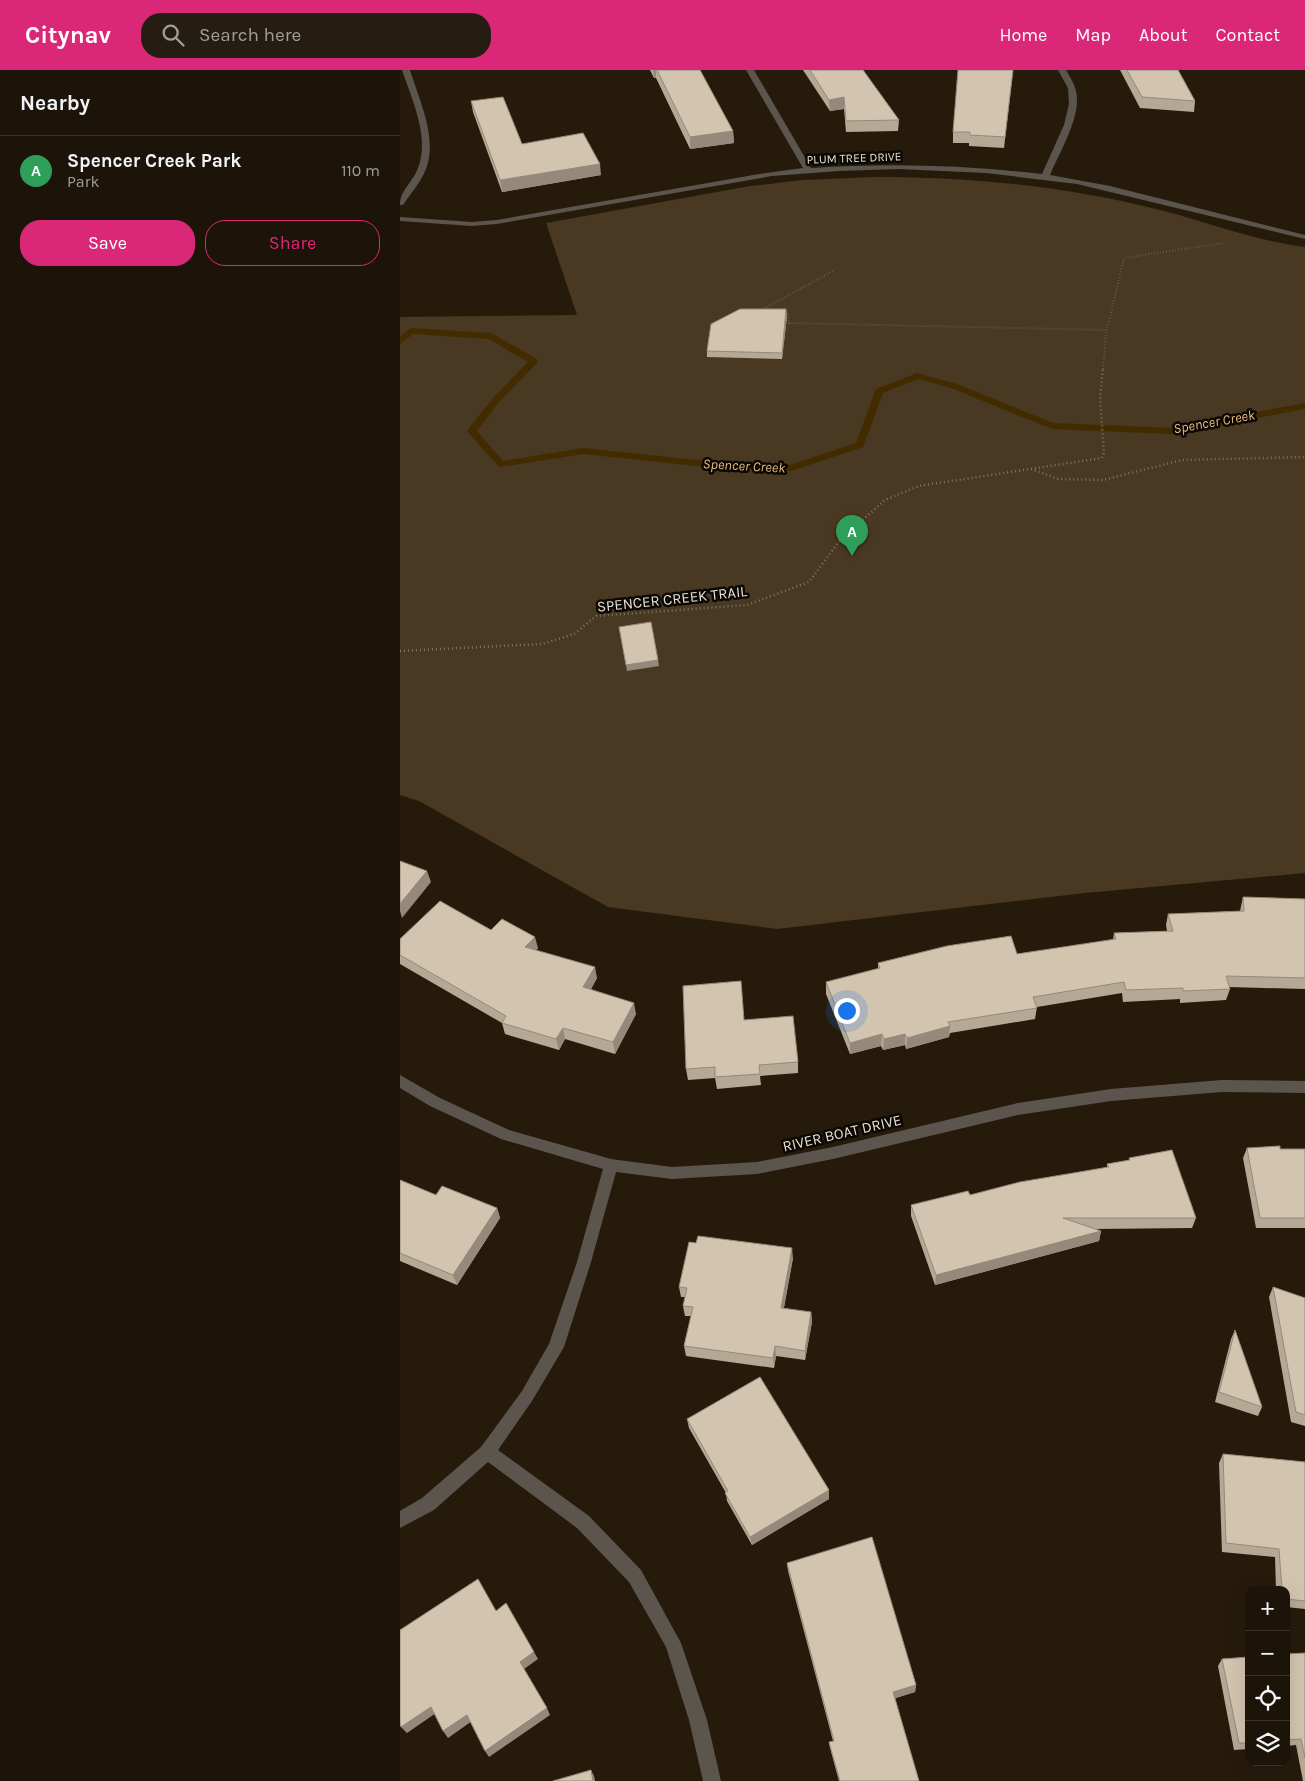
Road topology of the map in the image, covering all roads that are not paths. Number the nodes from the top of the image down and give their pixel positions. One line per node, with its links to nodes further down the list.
1 (406, 70): 6 (street)
2 (750, 70): 4 (street)
3 (1062, 70): 5 (street)
4 (808, 170): 5 (street, PLUM TREE DRIVE); 7 (street, PLUM TREE DRIVE)
5 (1045, 177): 8 (street, PLUM TREE DRIVE)
6 (400, 203)
7 (400, 219)
8 (1305, 237)
9 (400, 1081): 11 (street, RIVER BOAT DRIVE)
10 (1305, 1087): 11 (street, RIVER BOAT DRIVE)
11 (611, 1165): 12 (street)
12 (486, 1452): 13 (street); 14 (street)
13 (400, 1520)
14 (712, 1781)

